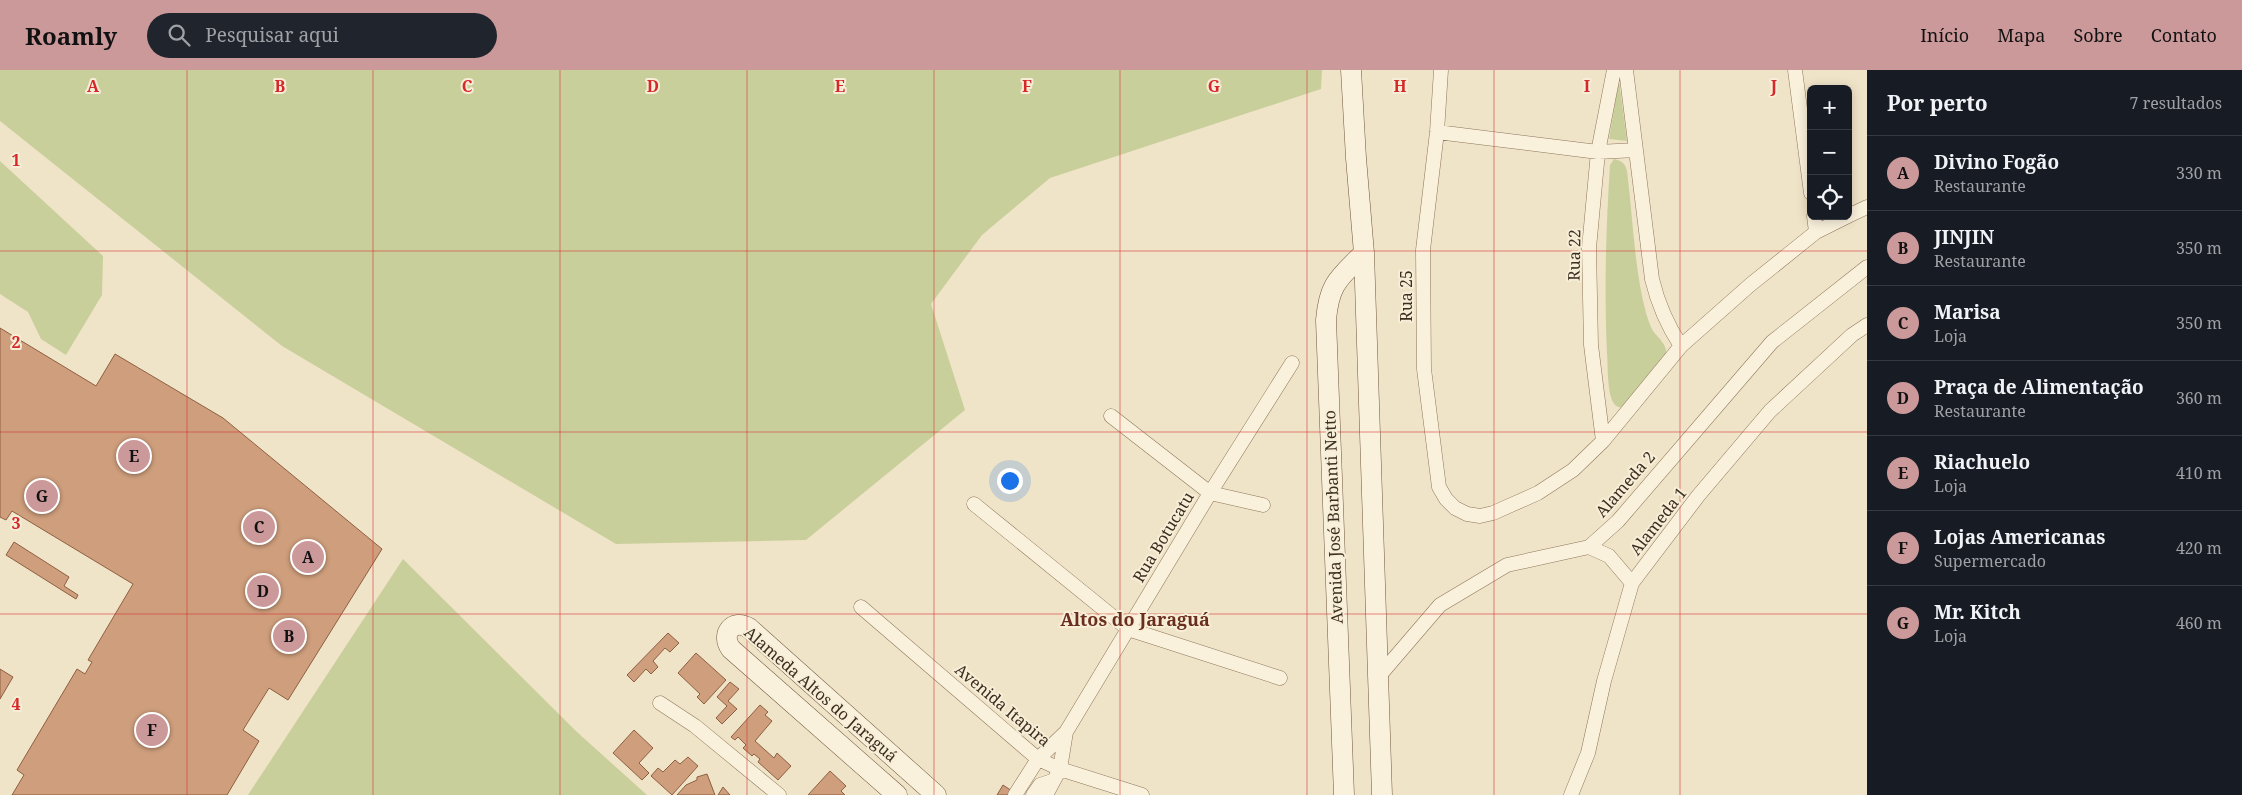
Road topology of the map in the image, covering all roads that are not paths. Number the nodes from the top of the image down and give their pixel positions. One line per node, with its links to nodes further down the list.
1 (1351, 70): 15 (street)
2 (1442, 70): 6 (street, Rua 25)
3 (1614, 70): 8 (street, Rua 22)
4 (1626, 70): 7 (street)
5 (1795, 70): 9 (street)
6 (1437, 132): 8 (street); 21 (street, Rua 25)
7 (1636, 150): 8 (street); 18 (street)
8 (1598, 152): 21 (street, Rua 22)
9 (1809, 175)
10 (1867, 207): 11 (street)
11 (1852, 214)
12 (1814, 220): 14 (street)
13 (1840, 220): 14 (street)
14 (1816, 232): 18 (street)
15 (1364, 253): 29 (street); 42 (street, Avenida José Barbanti Netto)
16 (1867, 267): 25 (street, Alameda 2)
17 (1867, 325): 26 (street, Alameda 1)
18 (1681, 346): 21 (street)
19 (1292, 363): 22 (street, Rua Botucatu)
20 (1111, 416): 22 (street)
21 (1603, 441)
22 (1210, 493): 24 (street); 28 (street, Rua Botucatu)
23 (974, 504): 28 (street)
24 (1263, 505)
25 (1589, 547): 26 (street); 29 (street, Alameda 2)
26 (1632, 583): 44 (street, Alameda 1)
27 (861, 607): 33 (street, Avenida Itapira)
28 (1128, 629): 30 (street); 32 (street, Rua Botucatu)
29 (1380, 675): 43 (street)
30 (1280, 678)
31 (660, 703): 35 (street)
32 (1066, 732): 33 (street, Rua Botucatu); 34 (street, Rua Botucatu)
33 (1038, 759): 34 (street, Avenida Itapira); 38 (street, Rua Botucatu)
34 (1056, 775): 39 (street); 40 (street, Rua Botucatu); 41 (street, Avenida Itapira)
35 (779, 795)
36 (897, 795): 37 (street, Alameda Altos do Jaraguá)
37 (936, 795)
38 (1015, 795)
39 (1033, 795)
40 (1046, 795)
41 (1142, 795)
42 (1344, 795)
43 (1382, 795)
44 (1571, 795)

